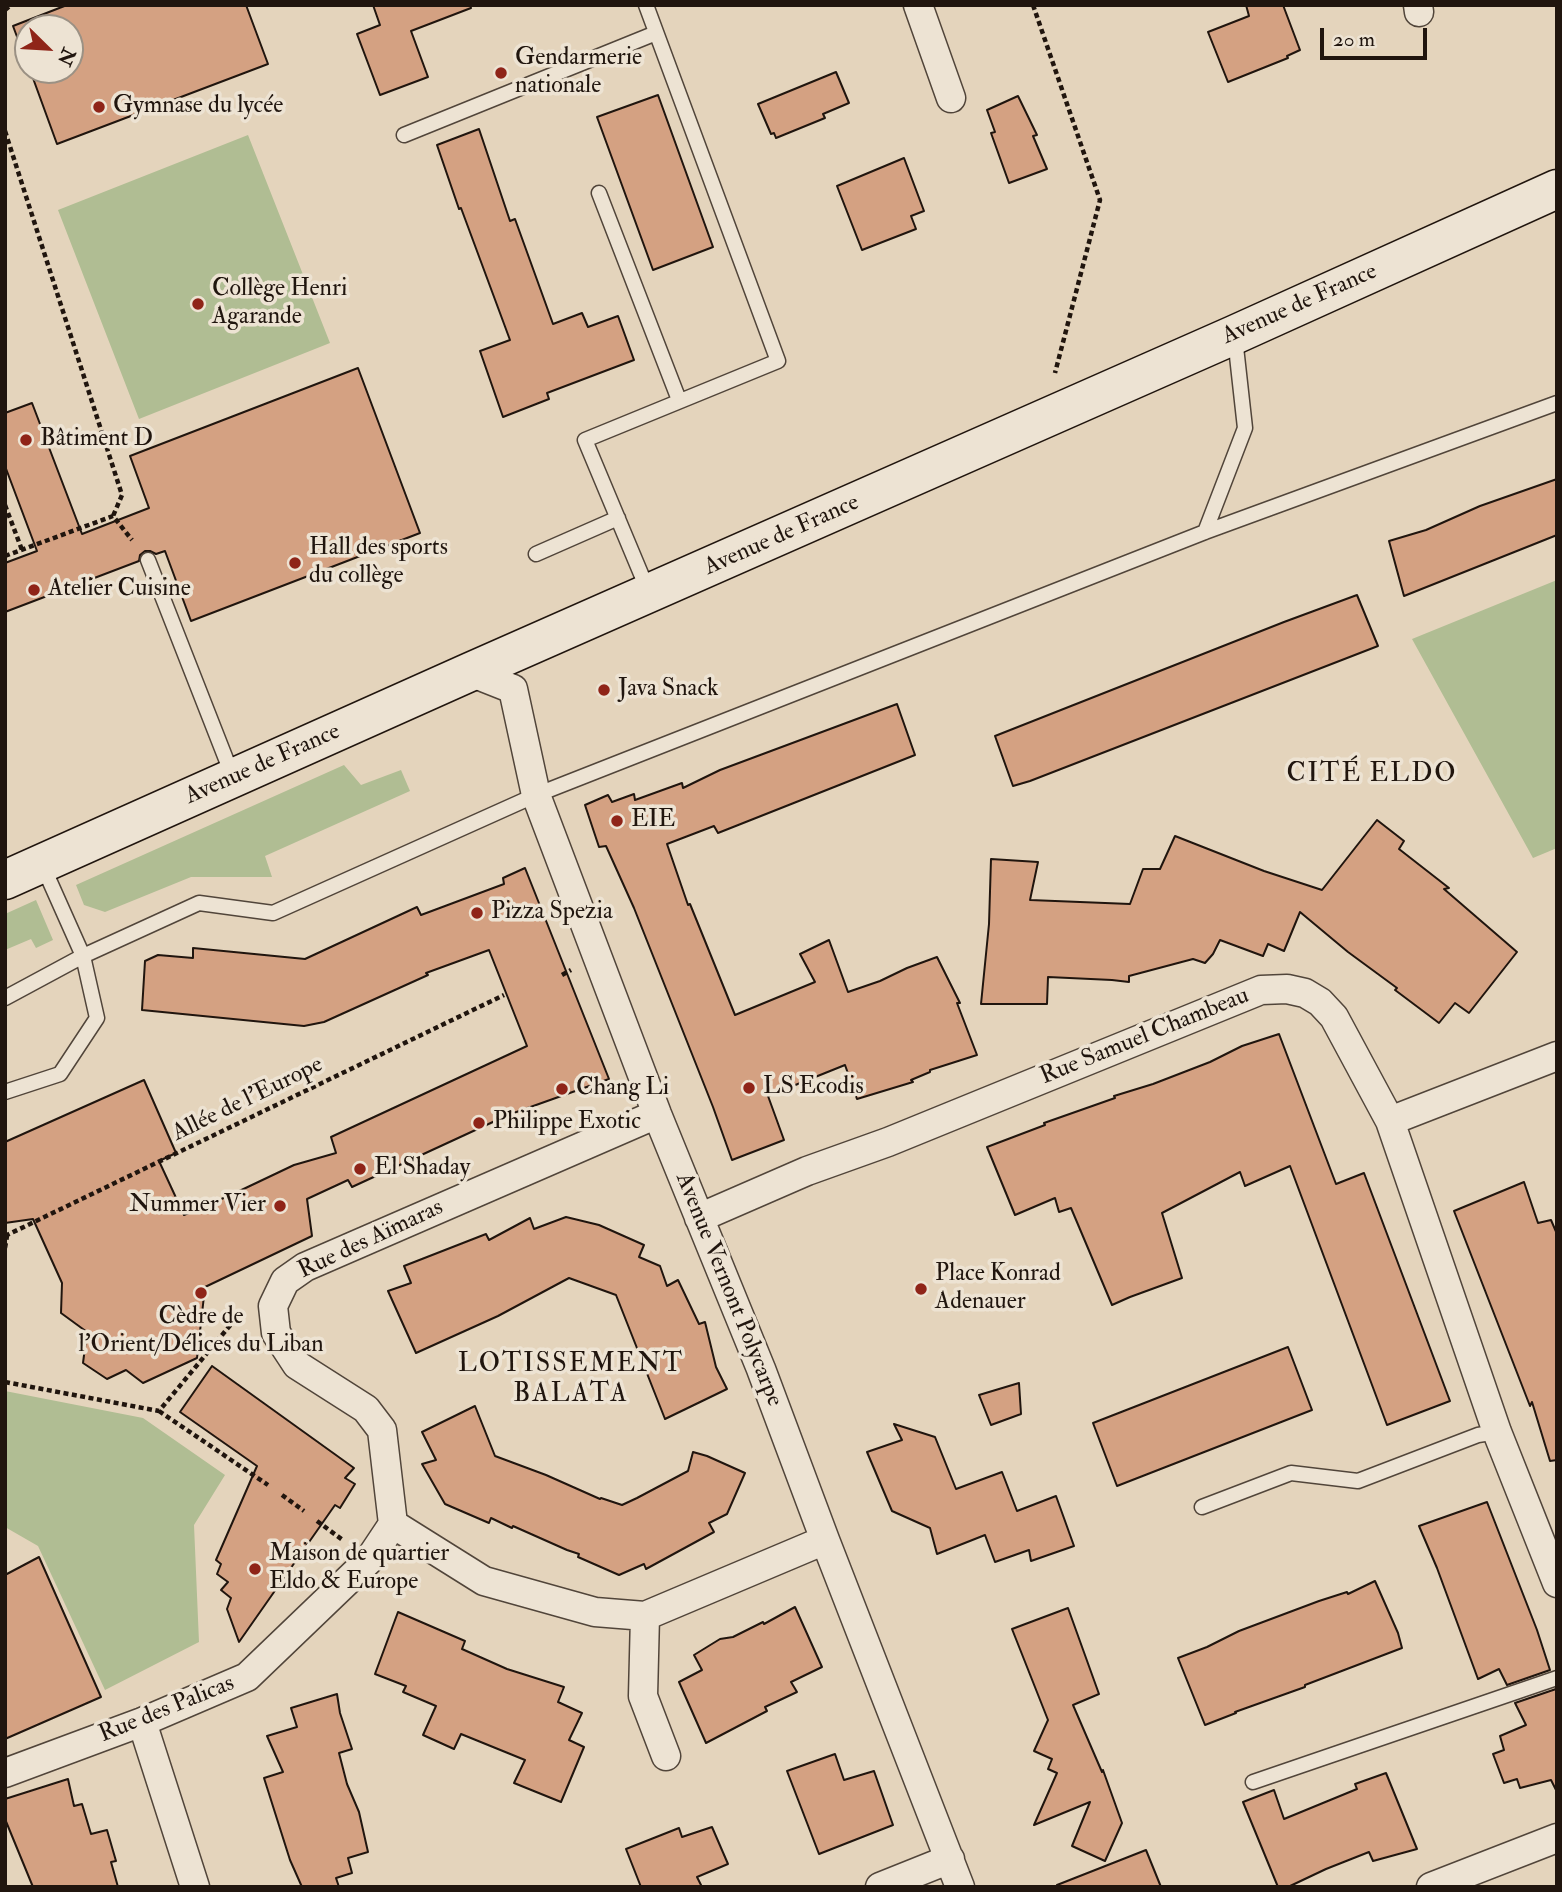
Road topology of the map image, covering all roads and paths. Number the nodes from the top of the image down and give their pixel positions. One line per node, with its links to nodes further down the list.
1 (11, 5): 5 (path)
2 (646, 5): 6 (lane)
3 (918, 5): 7 (street)
4 (1033, 5): 15 (path)
5 (5, 10)
6 (656, 33): 9 (lane); 13 (lane)
7 (951, 99)
8 (5, 131): 17 (path)
9 (404, 135)
10 (1557, 189): 12 (main road, Avenue de France)
11 (599, 193): 13 (lane)
12 (1234, 335): 15 (main road, Avenue de France); 19 (lane)
13 (679, 400): 18 (lane)
14 (1557, 404): 19 (lane)
15 (1043, 420): 24 (main road, Avenue de France)
16 (5, 505): 20 (path)
17 (113, 516): 20 (path); 23 (path)
18 (618, 518): 21 (lane); 24 (lane)
19 (1205, 532): 29 (lane)
20 (22, 550): 22 (path)
21 (536, 554)
22 (5, 556)
23 (148, 560): 28 (lane)
24 (650, 594): 25 (main road, Avenue de France)
25 (526, 648): 26 (main road, Avenue de France); 27 (street)
26 (470, 672): 27 (street); 28 (main road, Avenue de France)
27 (513, 688): 29 (street, Avenue Vernont Polycarpe)
28 (233, 778): 30 (main road, Avenue de France)
29 (536, 795): 32 (lane); 37 (street, Avenue Vernont Polycarpe)
30 (42, 863): 31 (main road, Avenue de France); 32 (lane)
31 (5, 880)
32 (83, 956): 34 (lane); 36 (lane)
33 (504, 995): 40 (path, Allée de l'Europe)
34 (5, 998)
35 (1557, 1056): 38 (street)
36 (5, 1092)
37 (657, 1114): 39 (street, Avenue Vernont Polycarpe); 50 (street, Rue des Aïmaras)
38 (1390, 1121): 39 (street, Rue Samuel Chambeau); 45 (street, Rue Samuel Chambeau)
39 (699, 1218): 51 (street, Avenue Vernont Polycarpe)
40 (6, 1236): 41 (path, Allée de l'Europe)
41 (5, 1248)
42 (246, 1308): 44 (path)
43 (5, 1382): 44 (path)
44 (159, 1411): 46 (path)
45 (1497, 1432): 48 (lane); 52 (street, Rue Samuel Chambeau)
46 (268, 1485)
47 (282, 1495): 49 (path)
48 (1202, 1507)
49 (304, 1511)
50 (393, 1524): 53 (street); 55 (street, Rue des Palicas)
51 (825, 1540): 53 (street); 60 (street, Avenue Vernont Polycarpe)
52 (1557, 1583)
53 (645, 1616): 56 (street)
54 (1557, 1678): 58 (lane)
55 (142, 1722): 57 (street, Rue des Palicas); 61 (street)
56 (666, 1755)
57 (5, 1773)
58 (1253, 1782)
59 (1557, 1838): 64 (street)
60 (950, 1859): 62 (street); 63 (street, Avenue Vernont Polycarpe)
61 (195, 1887)
62 (880, 1887)
63 (960, 1887)
64 (1431, 1887)

